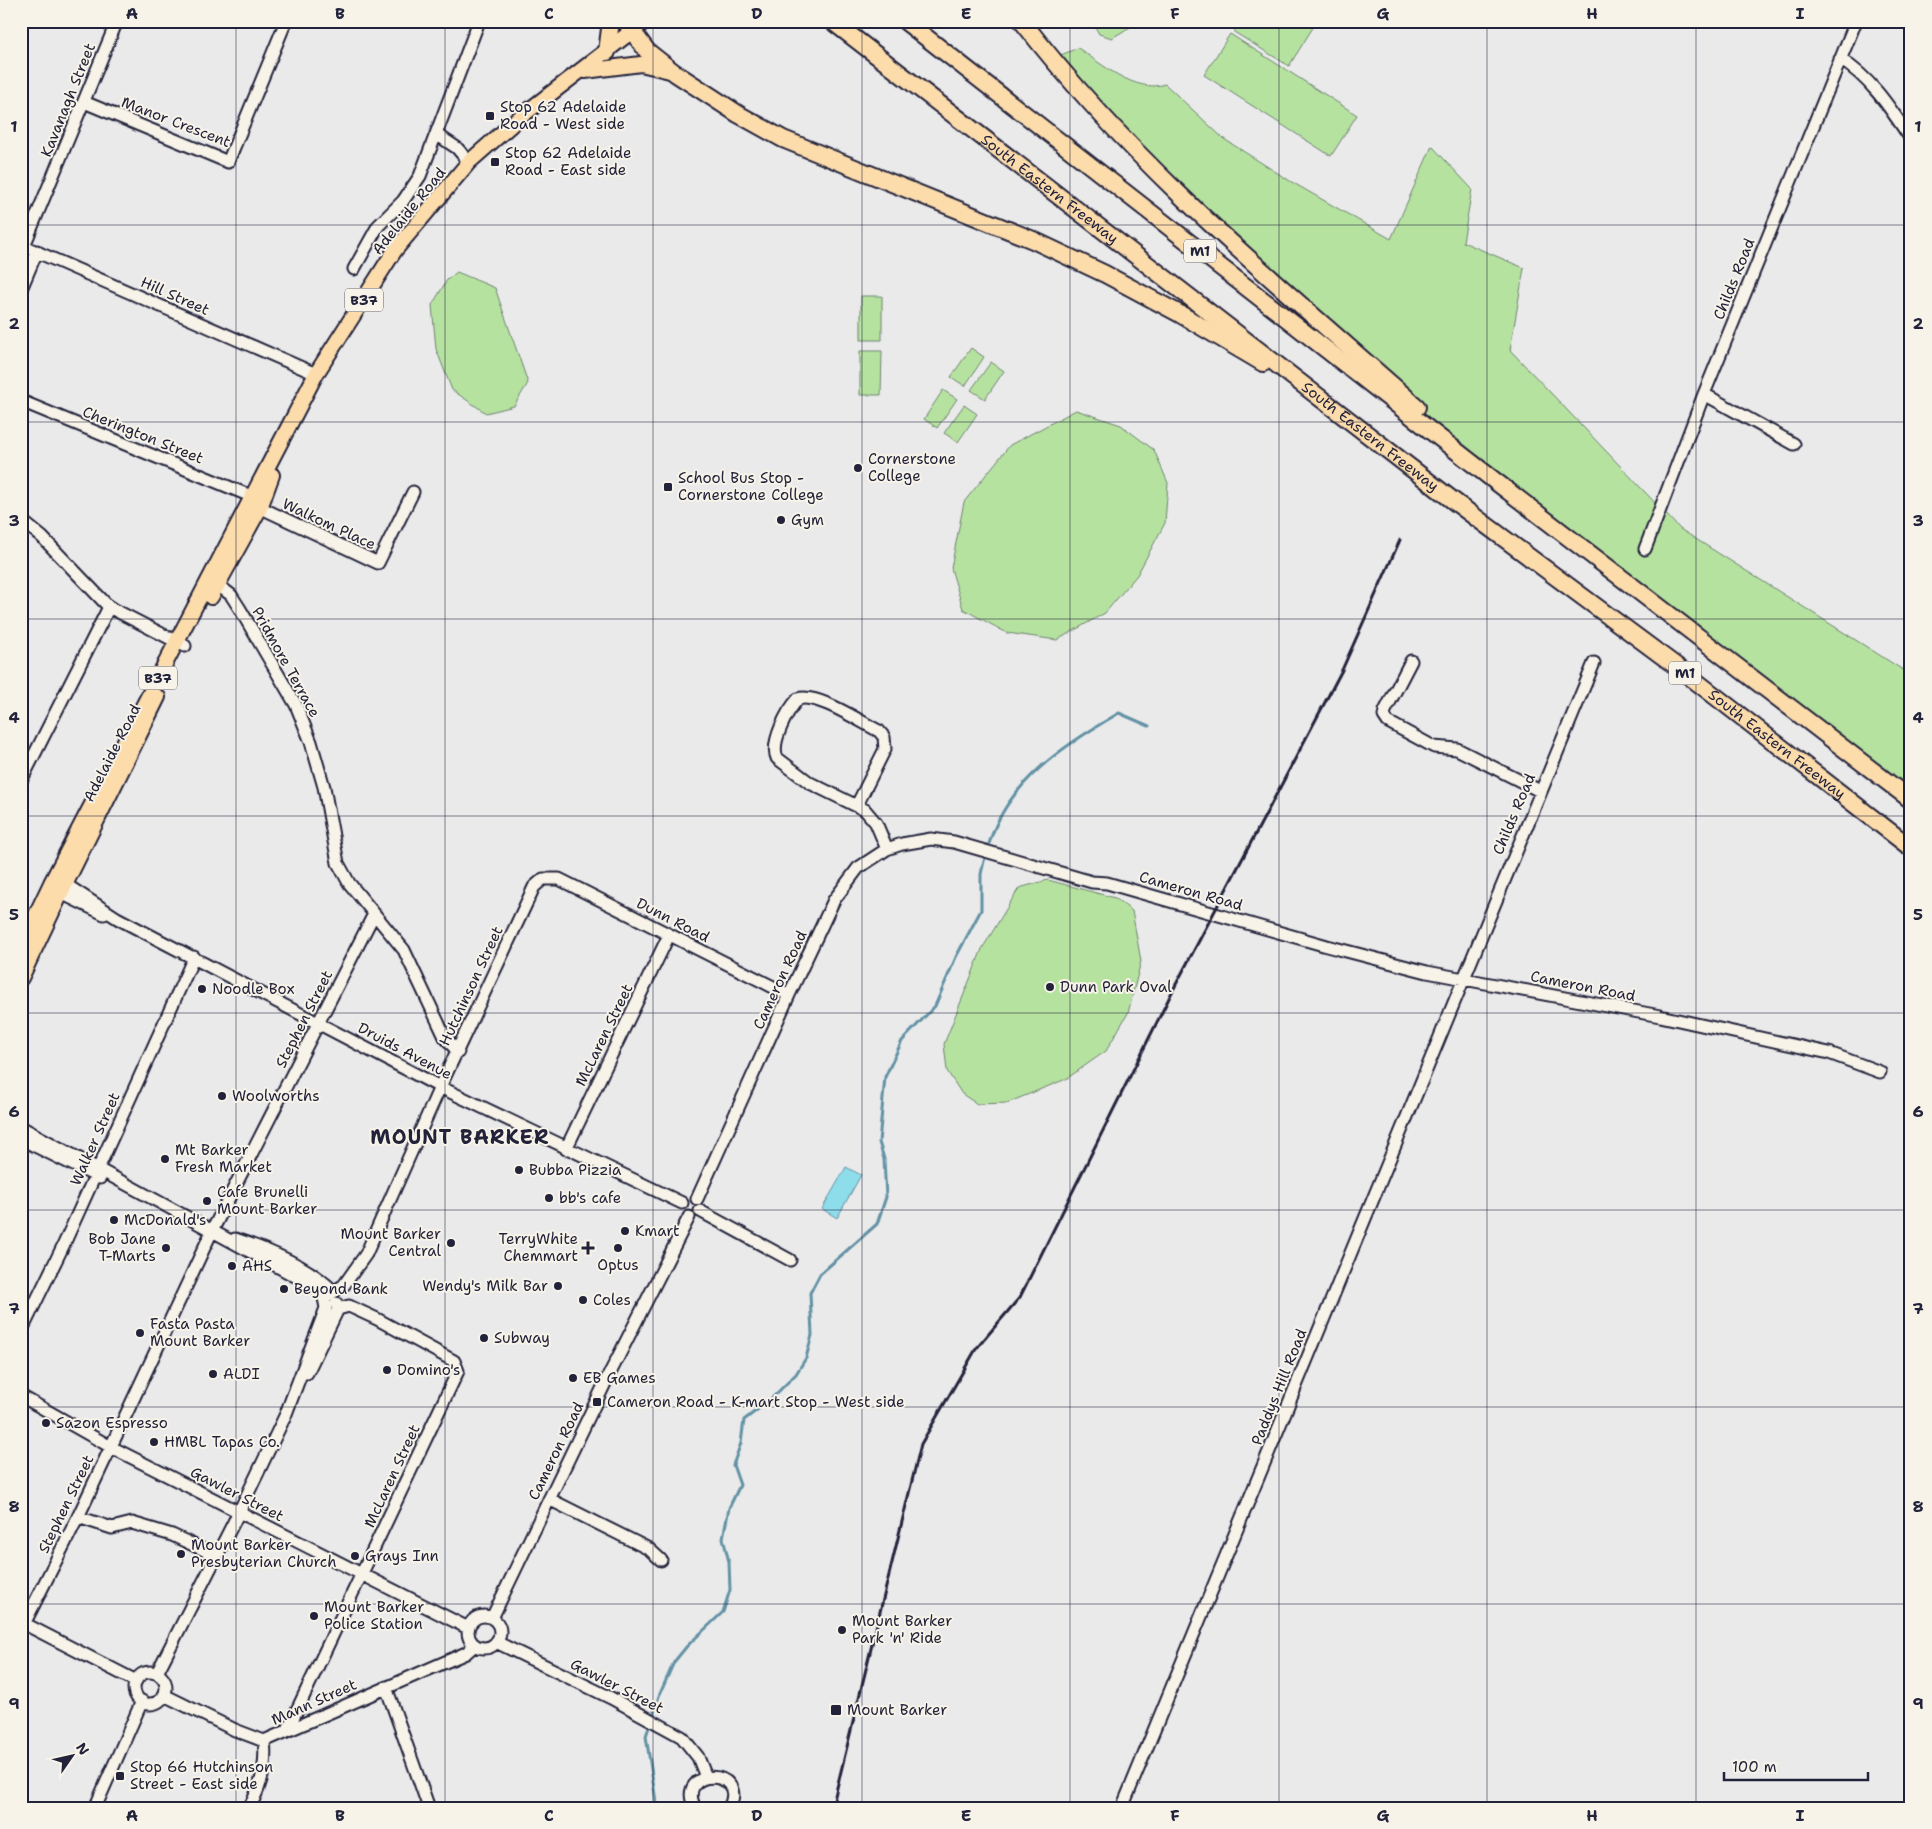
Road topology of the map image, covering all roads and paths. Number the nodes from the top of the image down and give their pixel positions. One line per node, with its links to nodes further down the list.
1 (117, 21): 14 (street, Kavanagh Street)
2 (286, 21): 14 (street, Manor Crescent)
3 (479, 21): 15 (street, Adelaide Road)
4 (611, 21): 10 (highway)
5 (832, 21): 23 (highway, South Eastern Freeway / M1)
6 (905, 21): 27 (highway, M1)
7 (1022, 21): 27 (highway)
8 (1856, 21): 11 (street, Childs Road)
9 (634, 24): 10 (main road, Adelaide Road / B37); 13 (highway)
10 (607, 52): 12 (main road, Adelaide Road / B37)
11 (1840, 59): 16 (street); 24 (street, Childs Road)
12 (582, 71): 13 (main road); 17 (main road, Adelaide Road / B37)
13 (676, 73): 23 (highway)
14 (84, 102): 18 (street, Kavanagh Street)
15 (436, 134): 17 (street); 20 (street, Adelaide Road)
16 (1911, 138)
17 (469, 162): 22 (main road, Adelaide Road / B37)
18 (23, 246): 19 (street, Hill Street)
19 (37, 251): 21 (street); 22 (street, Hill Street)
20 (354, 269)
21 (21, 289)
22 (316, 374): 29 (main road, Adelaide Road / B37)
23 (1313, 391): 41 (highway, South Eastern Freeway / M1)
24 (1704, 394): 26 (street); 31 (street, Childs Road)
25 (21, 401): 29 (street, Cherington Street)
26 (1794, 444)
27 (1496, 481): 39 (highway, M1)
28 (414, 492): 29 (street, Walkom Place)
29 (254, 502): 32 (main road, Adelaide Road / B37); 34 (main road, Adelaide Road / B37)
30 (21, 520): 33 (street)
31 (1645, 549)
32 (218, 584): 34 (main road, Adelaide Road / B37); 45 (street, Pridmore Terrace)
33 (109, 607): 34 (street); 37 (street)
34 (181, 644): 44 (main road, Adelaide Road / B37)
35 (1412, 661): 38 (street)
36 (1594, 663): 38 (street, Childs Road)
37 (21, 781)
38 (1540, 791): 49 (street, Childs Road)
39 (1911, 800)
40 (857, 805): 40 (street); 42 (street)
41 (1911, 848)
42 (888, 850): 49 (street, Cameron Road); 51 (street, Cameron Road)
43 (543, 878): 46 (street, Dunn Road); 53 (street, Hutchinson Street)
44 (59, 887): 47 (main road, Adelaide Road / B37); 48 (street, Druids Avenue); 50 (main road, Adelaide Road / B37)
45 (374, 914): 52 (street, Stephen Street); 53 (street, Pridmore Terrace)
46 (669, 935): 51 (street, Dunn Road); 58 (street, McLaren Street)
47 (21, 946)
48 (194, 957): 52 (street, Druids Avenue); 59 (street, Walker Street)
49 (1463, 977): 54 (street, Cameron Road); 96 (street, Paddys Hill Road)
50 (21, 978)
51 (789, 995): 60 (street, Cameron Road)
52 (319, 1022): 55 (street, Druids Avenue); 64 (street, Stephen Street)
53 (458, 1052): 55 (street, Hutchinson Street)
54 (1880, 1072)
55 (440, 1087): 58 (street, Druids Avenue); 66 (street, Hutchinson Street)
56 (21, 1127): 59 (street)
57 (21, 1139): 59 (street)
58 (566, 1148): 61 (street, Druids Avenue)
59 (96, 1172): 64 (street); 68 (street, Walker Street)
60 (697, 1200): 61 (street); 62 (street)
61 (682, 1203): 63 (street)
62 (700, 1211): 63 (street); 65 (street)
63 (689, 1217): 72 (street, Cameron Road)
64 (212, 1231): 66 (street); 71 (street, Stephen Street)
65 (790, 1260)
66 (329, 1295): 67 (street); 70 (street)
67 (338, 1309): 70 (street); 77 (street, McLaren Street)
68 (21, 1332)
69 (21, 1396): 71 (street, Gawler Street)
70 (284, 1419): 73 (street)
71 (111, 1447): 73 (street, Gawler Street); 74 (street, Stephen Street)
72 (549, 1499): 76 (street); 78 (street, Cameron Road)
73 (239, 1512): 75 (street); 77 (street, Gawler Street)
74 (78, 1517): 75 (street); 79 (street, Stephen Street)
75 (217, 1556): 83 (street)
76 (661, 1560)
77 (362, 1575): 80 (street, Gawler Street); 88 (street, McLaren Street)
78 (492, 1618): 80 (street); 81 (street)
79 (23, 1623): 84 (street)
80 (468, 1628): 82 (street)
81 (496, 1642): 82 (street); 90 (street, Gawler Street)
82 (475, 1645): 85 (street, Mann Street)
83 (157, 1673): 84 (street); 86 (street)
84 (136, 1681): 87 (street)
85 (386, 1687): 88 (street, Mann Street); 94 (street)
86 (164, 1694): 87 (street); 89 (street, Mann Street)
87 (142, 1701): 92 (street)
88 (288, 1729): 89 (street, Mann Street)
89 (264, 1741): 93 (street)
90 (706, 1777): 91 (street); 95 (street)
91 (694, 1807)
92 (95, 1808)
93 (249, 1808)
94 (429, 1808)
95 (729, 1808)
96 (1122, 1808)

